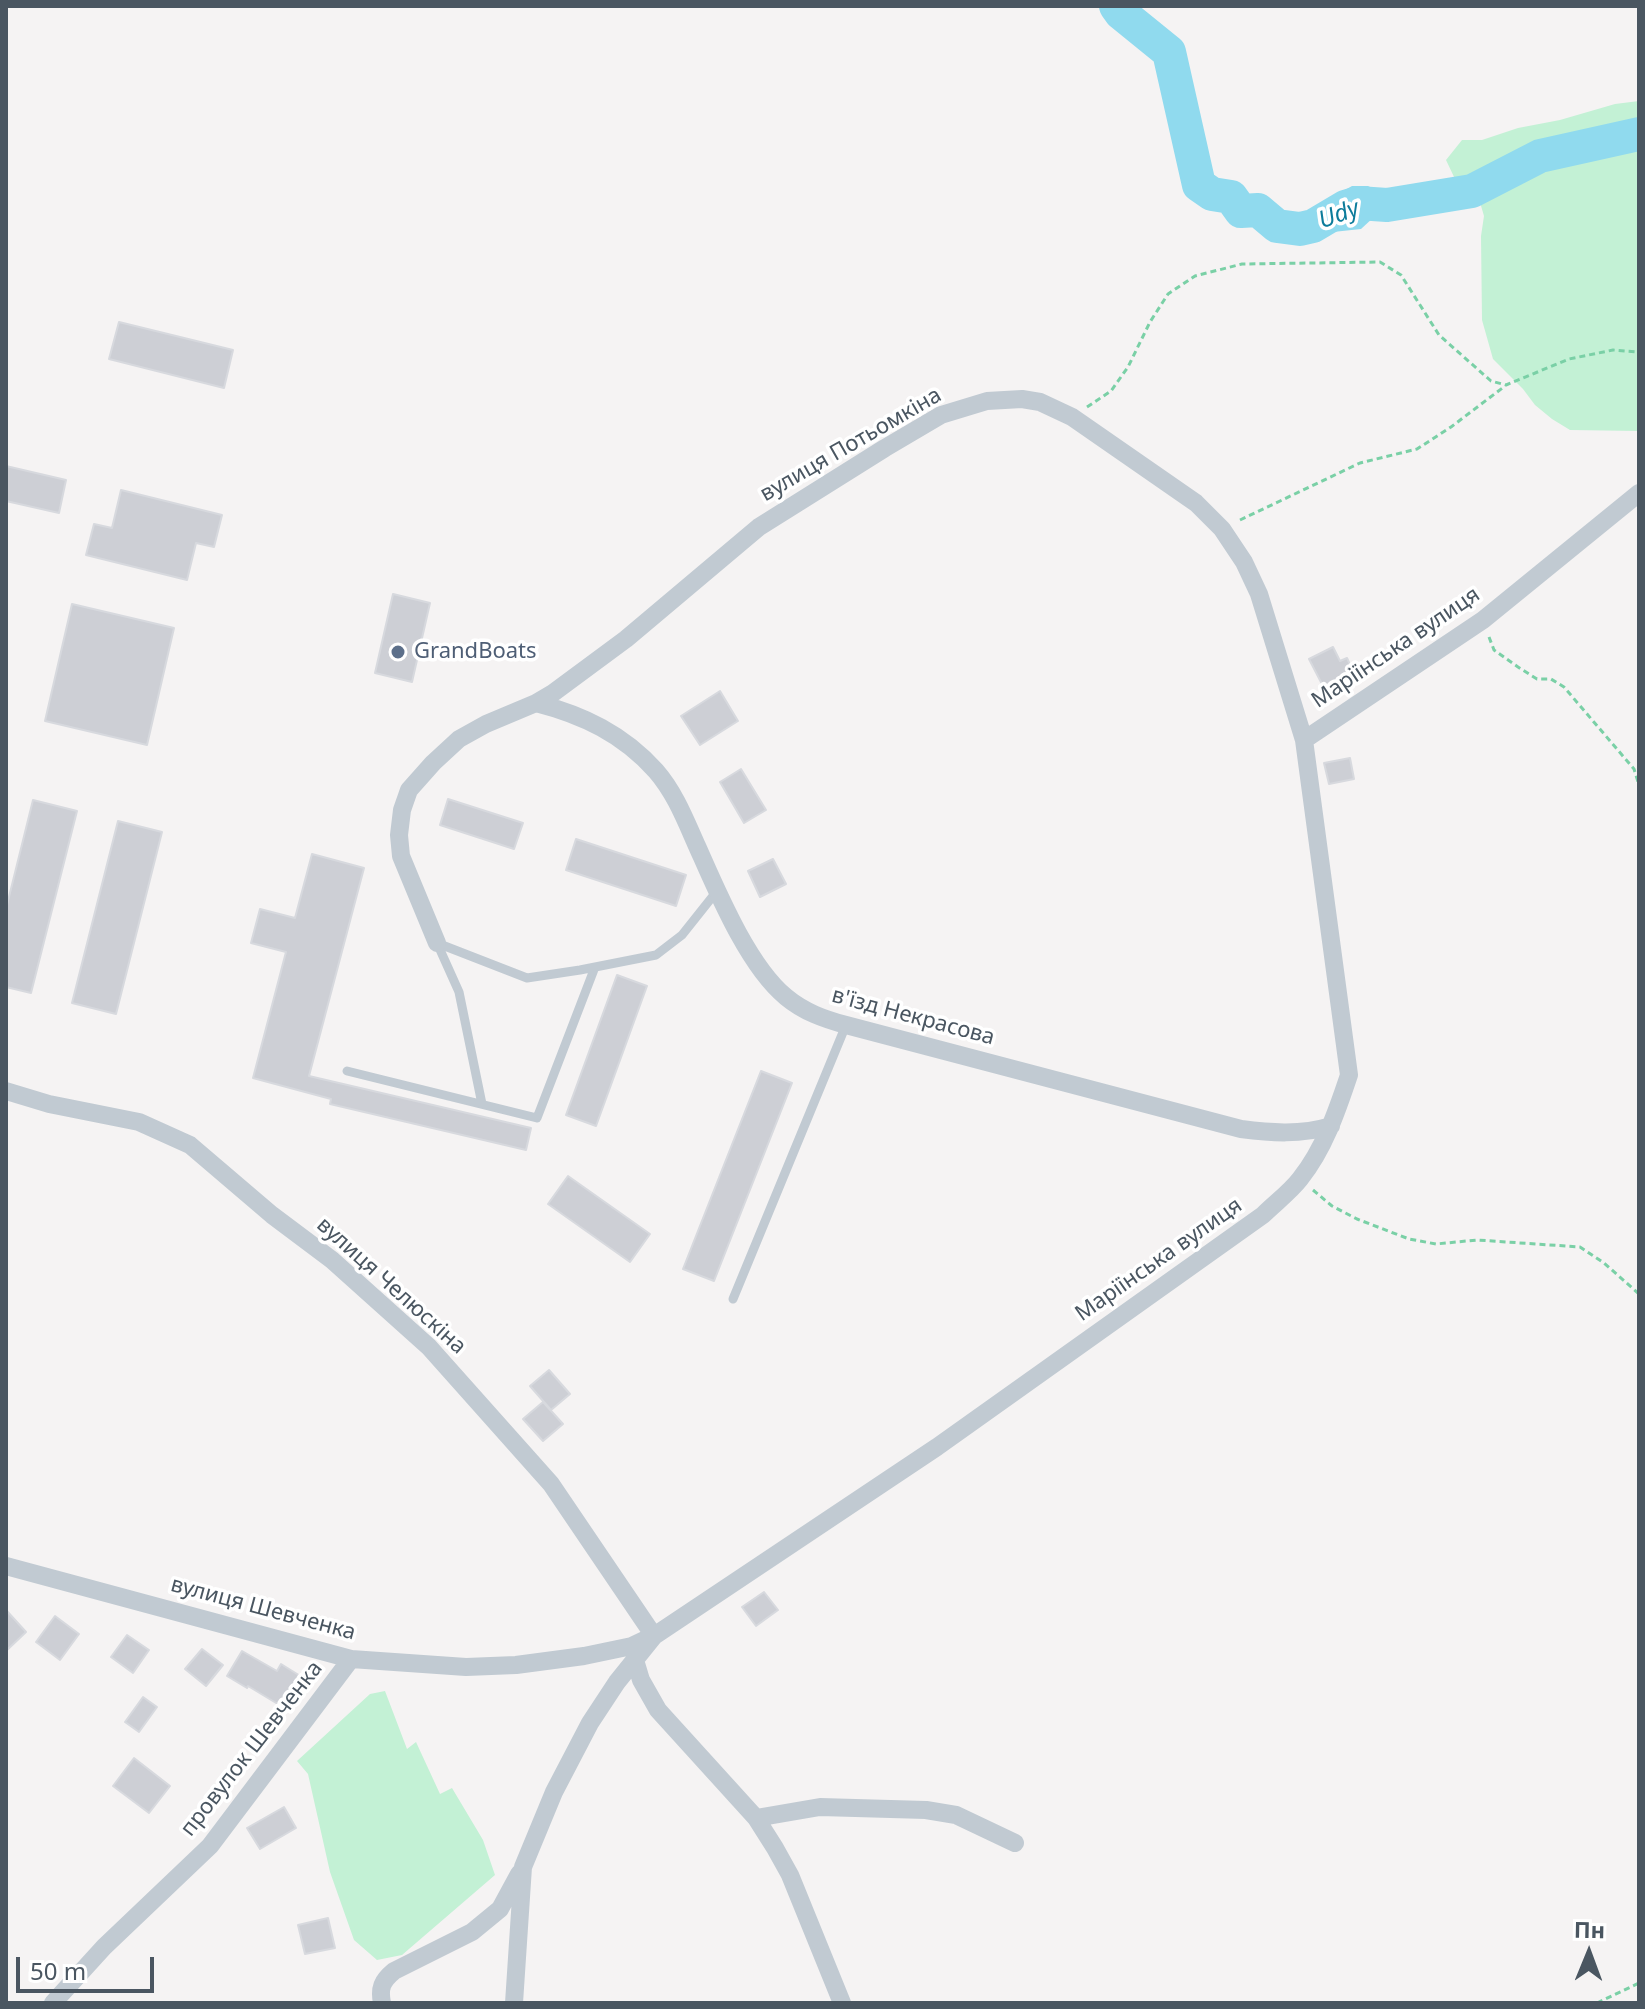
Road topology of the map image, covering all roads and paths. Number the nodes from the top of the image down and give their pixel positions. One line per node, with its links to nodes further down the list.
1 (1639, 352): 2 (path)
2 (1506, 385): 3 (path); 5 (path)
3 (1072, 417): 5 (street, вулиця Потьомкіна); 7 (street, вулиця Потьомкіна)
4 (1639, 493): 6 (street, Маріїнська вулиця)
5 (1222, 529): 8 (street, вулиця Потьомкіна)
6 (1483, 620): 8 (street, Маріїнська вулиця); 9 (path)
7 (536, 703): 12 (street, в'їзд Некрасова); 13 (street, вулиця Потьомкіна)
8 (1304, 740): 19 (street, Маріїнська вулиця)
9 (1634, 769): 10 (path); 11 (path)
10 (1639, 772)
11 (1639, 785)
12 (717, 891): 14 (lane); 15 (street, в'їзд Некрасова)
13 (437, 943): 14 (lane); 18 (lane)
14 (595, 967): 18 (lane)
15 (846, 1025): 19 (street, в'їзд Некрасова); 22 (lane)
16 (347, 1071): 18 (lane)
17 (6, 1091): 24 (street, вулиця Челюскіна)
18 (482, 1104)
19 (1331, 1126): 20 (street, Маріїнська вулиця)
20 (1300, 1180): 21 (path); 24 (street, Маріїнська вулиця)
21 (1639, 1294)
22 (733, 1299)
23 (6, 1566): 25 (street, вулиця Шевченка)
24 (654, 1636): 25 (street, вулиця Шевченка); 26 (street, Маріїнська вулиця)
25 (351, 1659): 31 (street, провулок Шевченка)
26 (635, 1660): 27 (street); 29 (street, Маріїнська вулиця)
27 (756, 1818): 28 (street); 34 (street)
28 (1015, 1843)
29 (523, 1867): 32 (street); 33 (street, Маріїнська вулиця)
30 (1639, 1983): 35 (path)
31 (53, 2003)
32 (382, 2003)
33 (514, 2003)
34 (842, 2003)
35 (1597, 2003)

